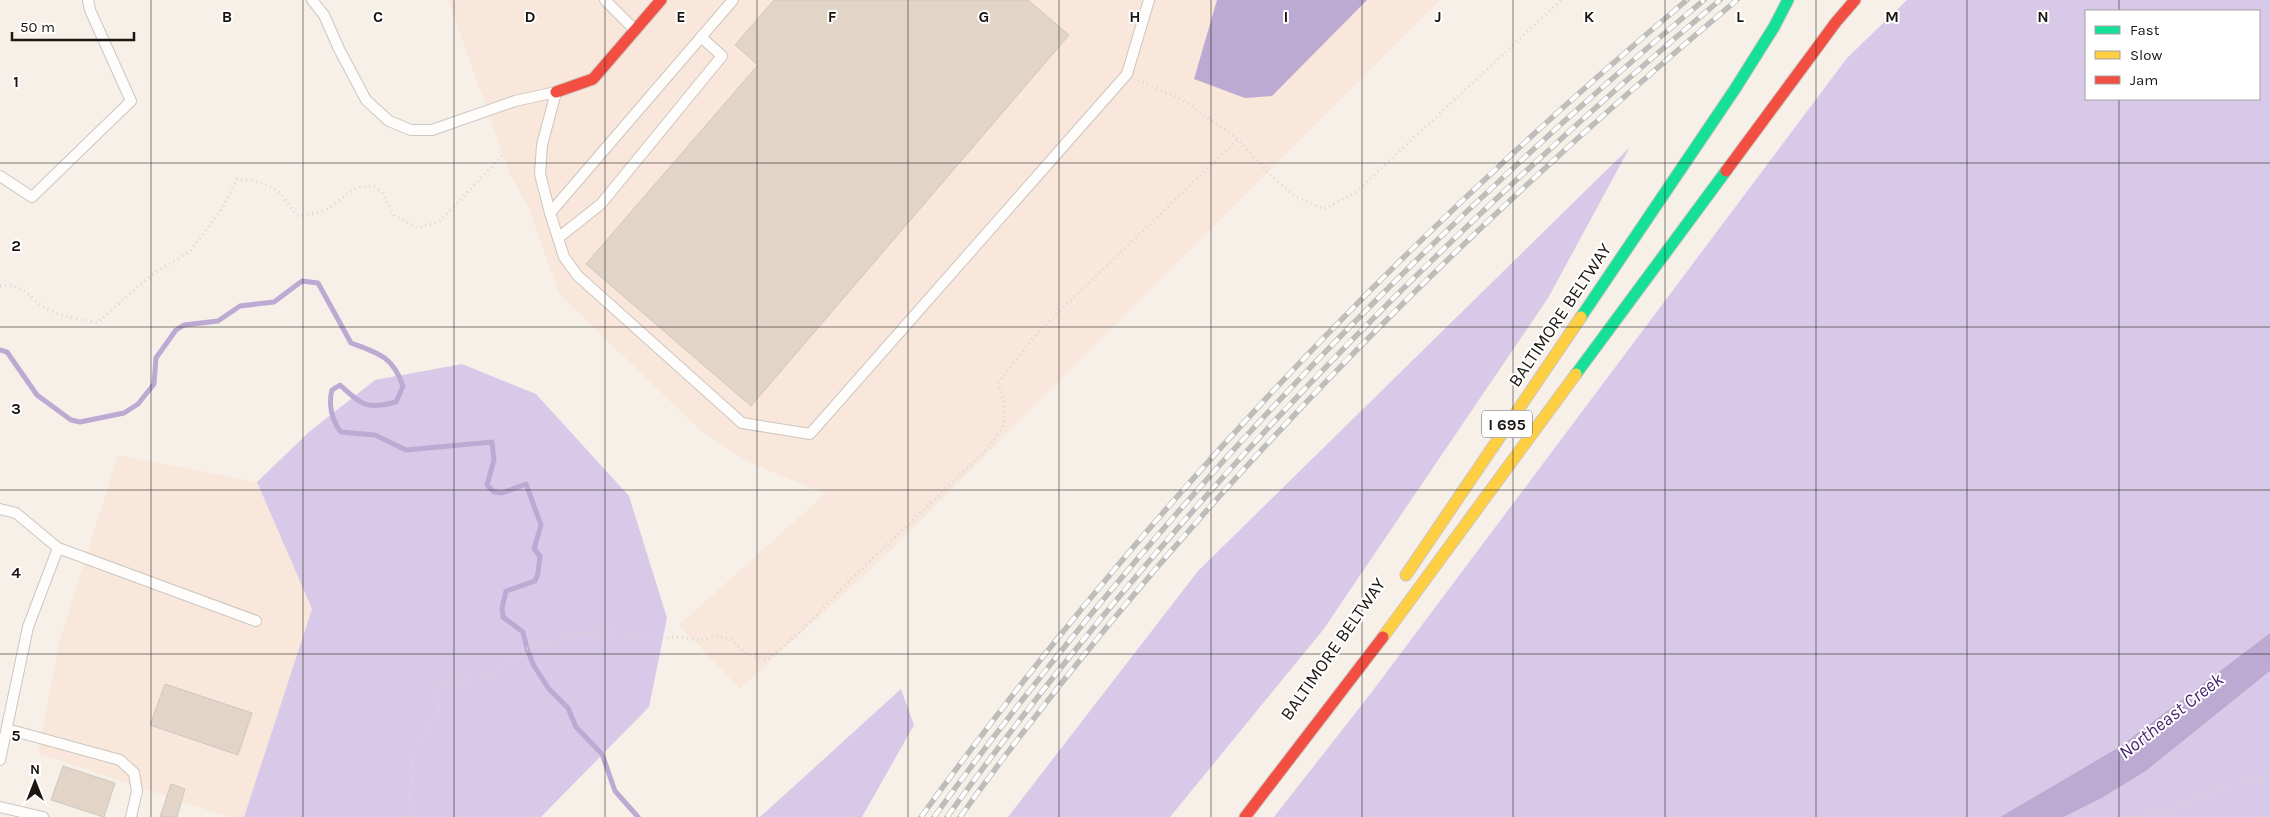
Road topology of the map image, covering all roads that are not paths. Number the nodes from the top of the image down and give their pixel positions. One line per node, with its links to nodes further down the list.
1 (88, 0): 12 (lane)
2 (312, 0): 11 (lane)
3 (605, 0): 9 (lane)
4 (661, 0): 9 (main road)
5 (733, 0): 10 (lane)
6 (1149, 0): 14 (lane)
7 (1788, 0): 17 (main road, BALTIMORE BELTWAY / I 695)
8 (1855, 0): 26 (main road)
9 (635, 29): 11 (main road)
10 (701, 37): 13 (lane); 14 (lane)
11 (556, 92): 13 (lane)
12 (0, 176)
13 (550, 213): 14 (lane)
14 (558, 238)
15 (0, 508): 16 (lane)
16 (58, 548): 18 (lane); 20 (lane)
17 (1398, 587)
18 (256, 621)
19 (1308, 715): 25 (main road, BALTIMORE BELTWAY)
20 (7, 729): 21 (lane); 24 (lane)
21 (0, 760)
22 (0, 806): 23 (lane)
23 (42, 817)
24 (131, 817)
25 (1235, 817)
26 (1245, 817)

